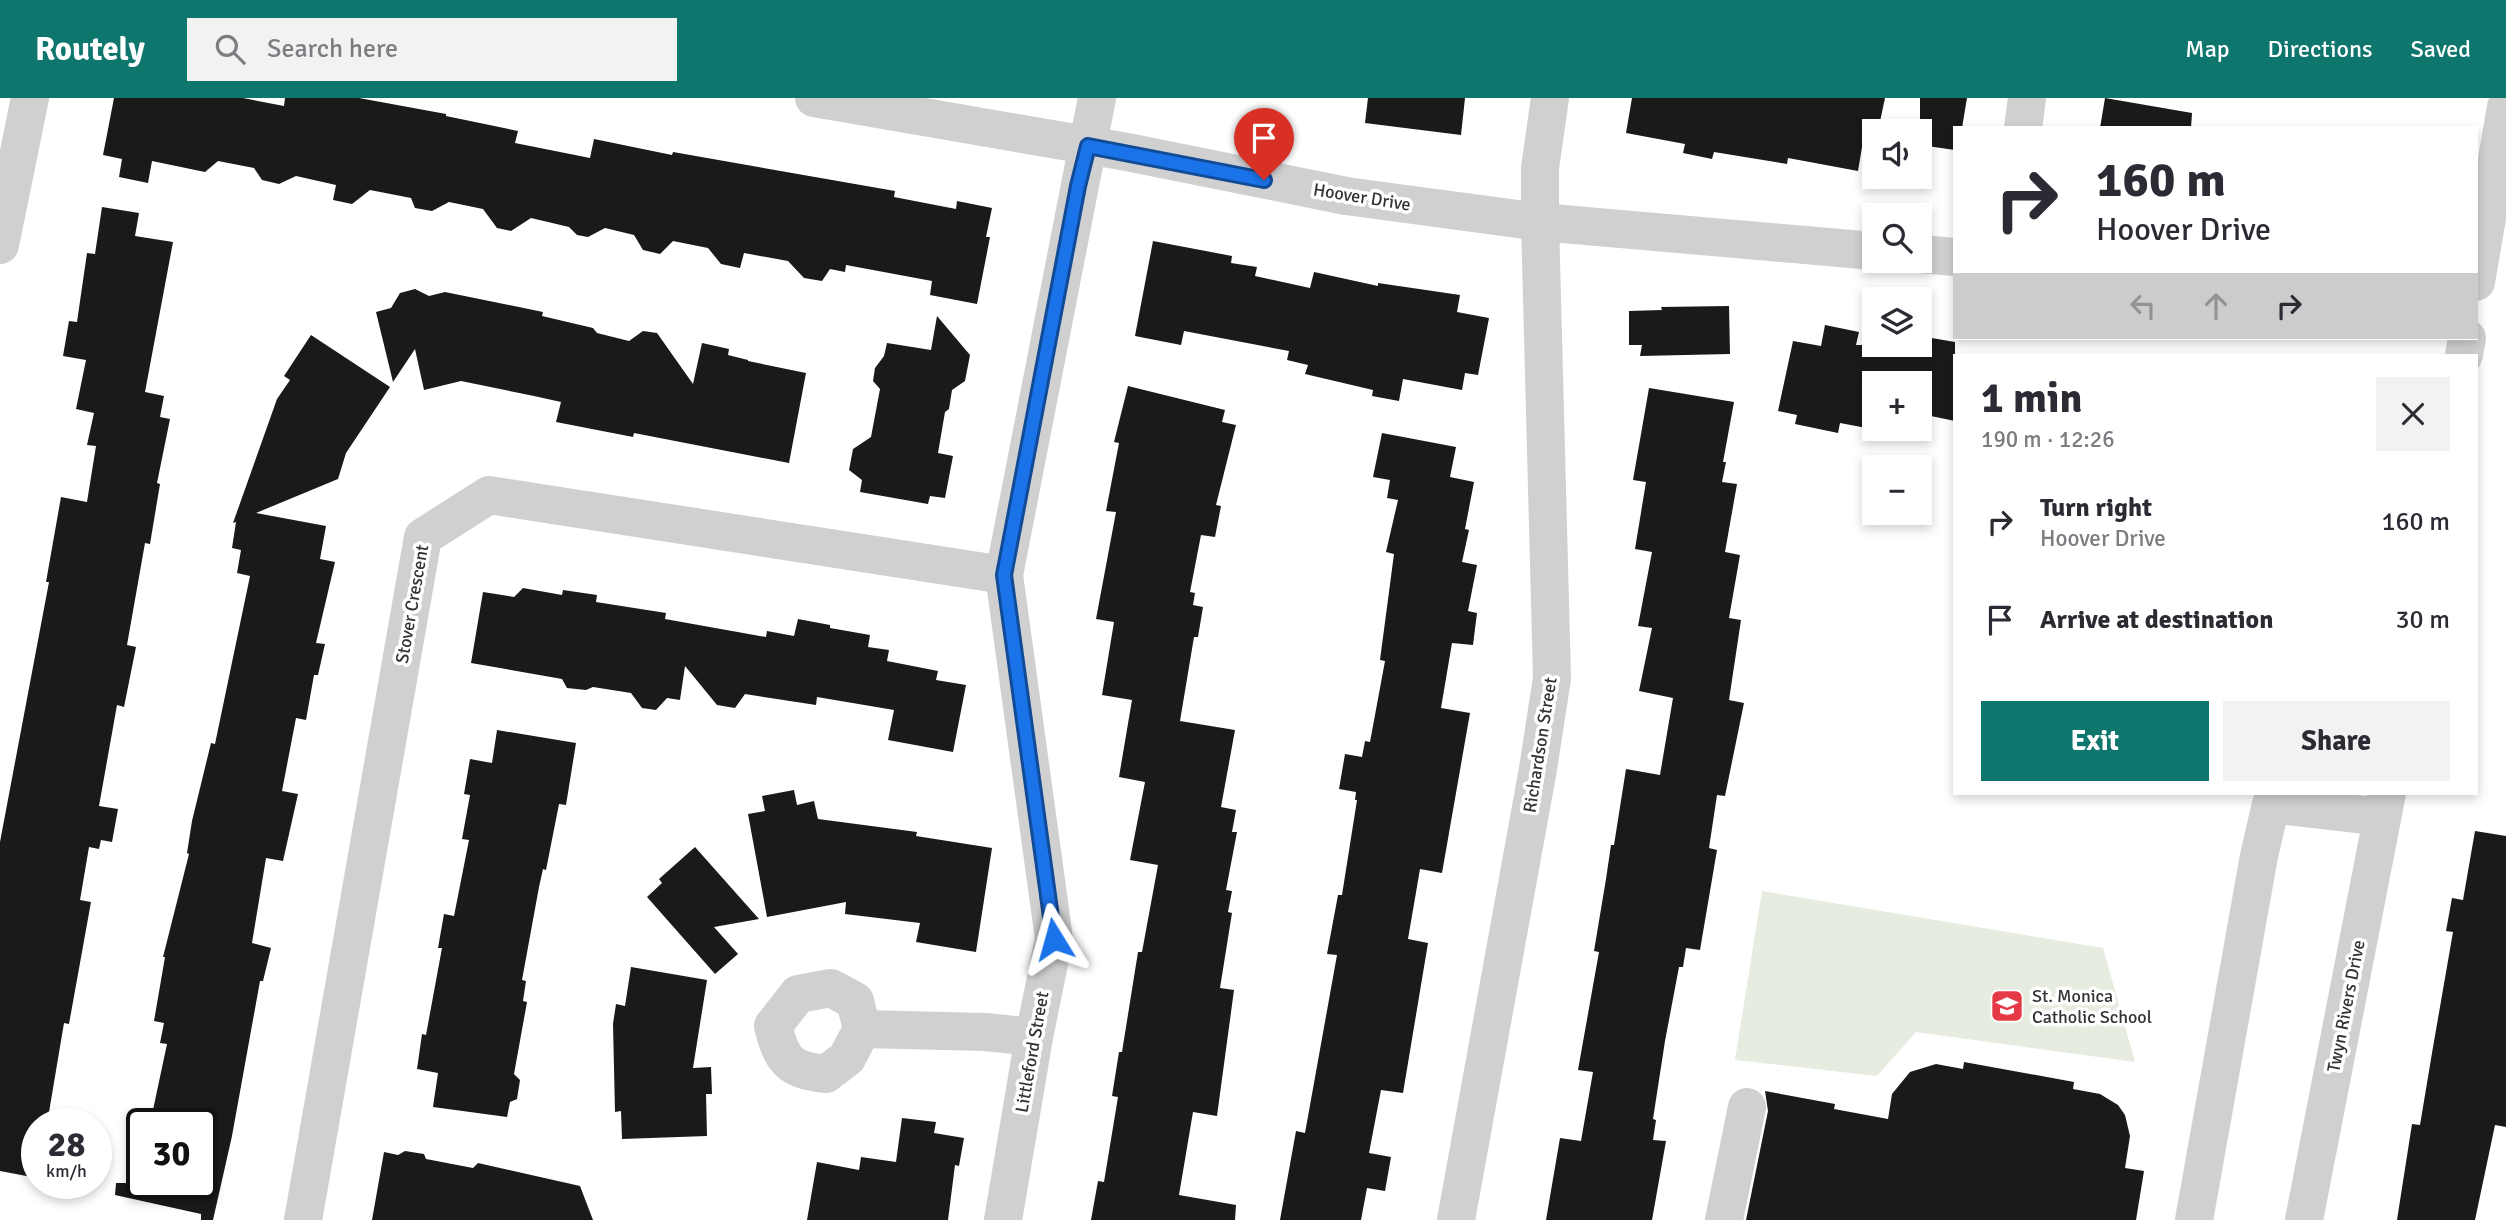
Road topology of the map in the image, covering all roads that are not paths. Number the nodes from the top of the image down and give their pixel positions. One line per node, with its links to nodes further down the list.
1 (30, 98): 10 (street)
2 (814, 98): 8 (street, Hoover Drive)
3 (1097, 98): 8 (street, Littleford Street)
4 (1550, 98): 9 (street, Richardson Street)
5 (2027, 98): 7 (street)
6 (2506, 107): 14 (street)
7 (2023, 126)
8 (1088, 146): 9 (street, Hoover Drive); 15 (street, Littleford Street)
9 (1540, 222): 11 (street, Hoover Drive); 22 (street, Richardson Street)
10 (0, 244)
11 (1862, 250)
12 (1932, 255): 13 (street)
13 (1953, 257)
14 (2478, 270)
15 (1004, 575): 18 (street, Littleford Street); 20 (street, Stover Crescent)
16 (2384, 805): 24 (street); 25 (street, Twyn Rivers Drive)
17 (862, 1029): 18 (street)
18 (1034, 1037): 21 (street, Littleford Street)
19 (1747, 1107): 23 (street)
20 (303, 1220)
21 (1003, 1220)
22 (1456, 1220)
23 (1724, 1220)
24 (2194, 1220)
25 (2304, 1220)

